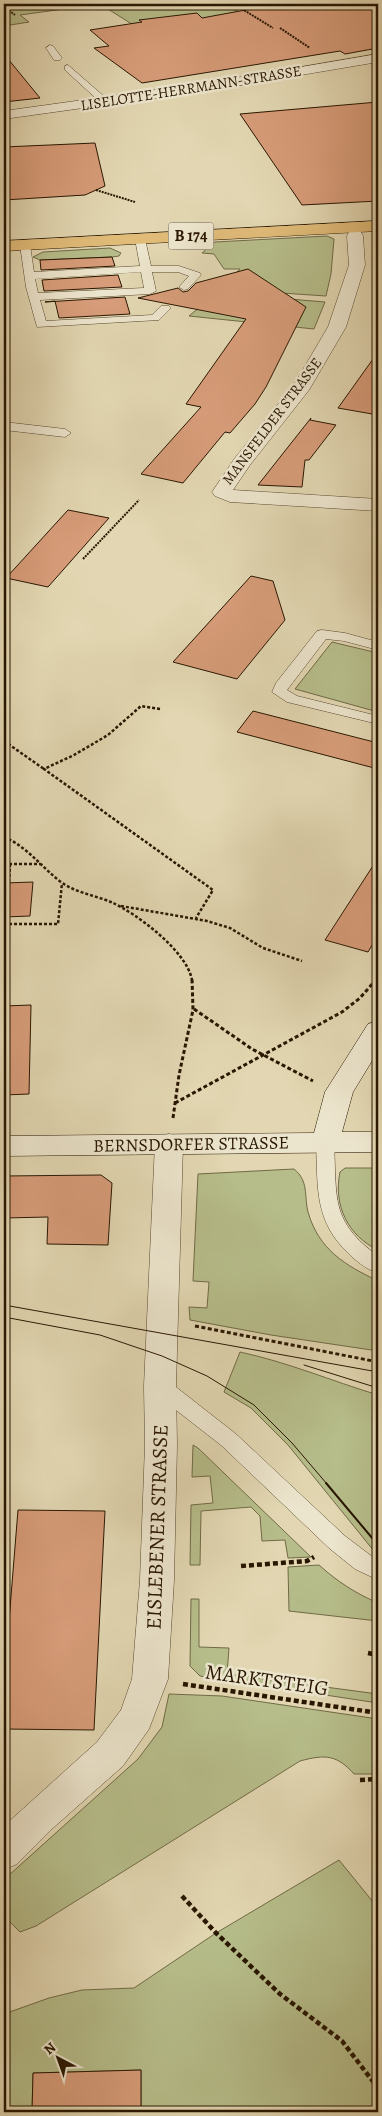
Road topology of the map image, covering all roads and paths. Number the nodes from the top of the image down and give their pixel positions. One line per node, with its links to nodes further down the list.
1 (234, 4): 4 (path)
2 (4, 7): 3 (path)
3 (15, 15)
4 (273, 28)
5 (50, 48): 6 (lane)
6 (57, 58)
7 (378, 58): 9 (street, LISELOTTE-HERRMANN-STRASSE)
8 (68, 68): 9 (lane)
9 (104, 102): 10 (street, LISELOTTE-HERRMANN-STRASSE)
10 (4, 115)
11 (96, 190): 12 (path)
12 (135, 202)
13 (378, 226): 15 (main road, B 174)
14 (355, 236): 25 (street, MANSFELDER STRASSE)
15 (140, 239): 16 (main road, B 174); 18 (lane)
16 (25, 245): 17 (main road, B 174); 19 (lane)
17 (4, 246)
18 (146, 270): 19 (lane); 19 (lane); 20 (lane)
19 (30, 282): 21 (lane)
20 (184, 287)
21 (165, 308)
22 (4, 426): 23 (lane)
23 (65, 433)
24 (138, 500): 26 (path)
25 (378, 505)
26 (83, 559)
27 (378, 646): 29 (lane)
28 (160, 709): 31 (path)
29 (378, 720)
30 (4, 741): 31 (path)
31 (44, 769): 39 (path)
32 (4, 837): 35 (path)
33 (4, 864): 34 (path)
34 (10, 864): 35 (path); 36 (path)
35 (40, 864): 37 (path)
36 (9, 882)
37 (62, 883): 38 (path); 40 (path)
38 (116, 904): 39 (path); 43 (path)
39 (196, 918): 41 (path)
40 (4, 924)
41 (302, 961)
42 (374, 982): 45 (path)
43 (194, 1009): 45 (path); 47 (path)
44 (378, 1030): 46 (street)
45 (264, 1055): 46 (path); 47 (path)
46 (339, 1092): 49 (street)
47 (175, 1104): 50 (path)
48 (378, 1142): 49 (street, BERNSDORFER STRASSE)
49 (325, 1143): 50 (street, BERNSDORFER STRASSE); 52 (lane)
50 (169, 1144): 51 (street, BERNSDORFER STRASSE); 55 (street, EISLEBENER STRASSE)
51 (4, 1146)
52 (378, 1266)
53 (186, 1324): 54 (path)
54 (378, 1362)
55 (160, 1386): 56 (lane); 61 (street, EISLEBENER STRASSE)
56 (337, 1542): 57 (path); 58 (lane)
57 (241, 1566)
58 (378, 1571)
59 (368, 1653): 60 (path)
60 (378, 1654)
61 (150, 1679): 62 (path, MARKTSTEIG); 65 (street, EISLEBENER STRASSE)
62 (378, 1713)
63 (378, 1779): 64 (path)
64 (360, 1780)
65 (4, 1852)
66 (182, 1896): 67 (path)
67 (378, 2088)

